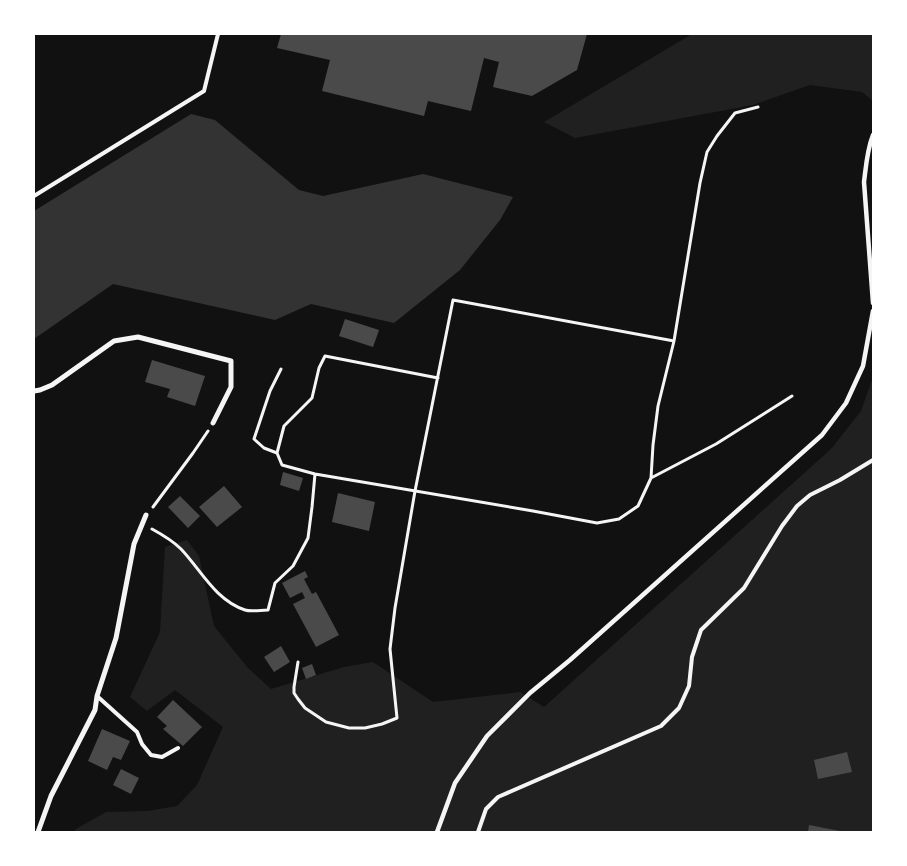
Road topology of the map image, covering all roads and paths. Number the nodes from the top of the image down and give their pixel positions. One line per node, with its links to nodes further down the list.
1 (218, 34): 4 (lane)
2 (758, 107): 7 (path)
3 (873, 136): 5 (street)
4 (34, 196)
5 (873, 303)
6 (873, 311): 24 (street)
7 (674, 341): 9 (path); 16 (path)
8 (281, 370): 13 (path)
9 (438, 378): 13 (path); 17 (path)
10 (34, 391): 12 (street)
11 (792, 396): 16 (path)
12 (213, 423): 18 (path)
13 (277, 453): 15 (path)
14 (873, 460): 25 (lane)
15 (315, 474): 17 (path); 19 (path)
16 (651, 478): 17 (path)
17 (415, 491): 20 (path)
18 (146, 515): 19 (street)
19 (143, 525): 21 (street)
20 (298, 662)
21 (97, 696): 22 (lane); 23 (street)
22 (178, 748)
23 (38, 832)
24 (437, 832)
25 (478, 832)

